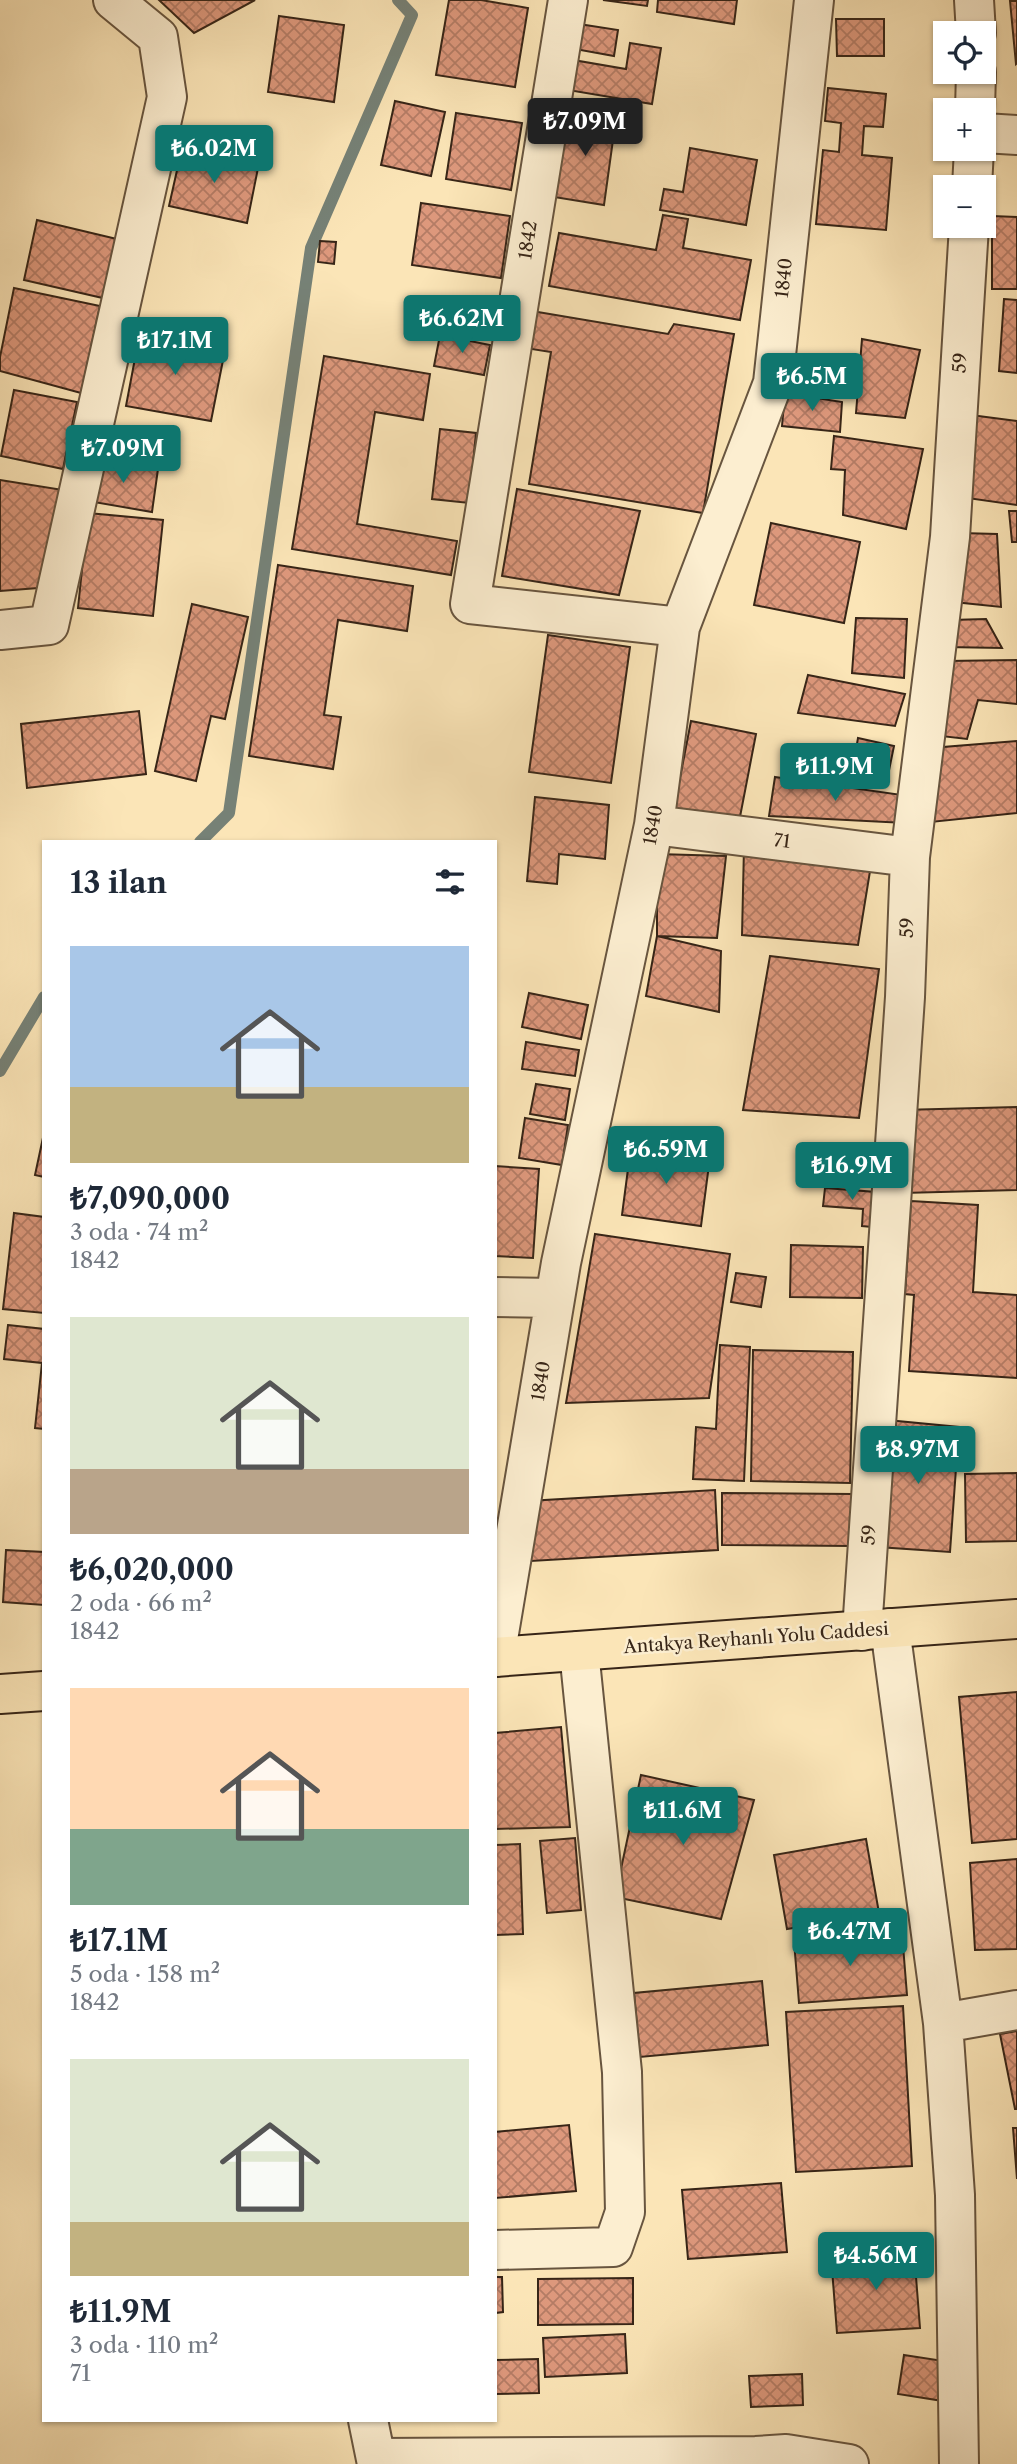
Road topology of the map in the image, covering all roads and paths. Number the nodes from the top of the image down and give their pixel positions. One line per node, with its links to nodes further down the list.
1 (113, 0): 10 (street)
2 (568, 0): 9 (street, 1842)
3 (814, 0): 9 (street, 1840)
4 (974, 0): 5 (street)
5 (975, 21)
6 (996, 134): 7 (street)
7 (1017, 135)
8 (968, 238): 12 (street, 59)
9 (680, 627): 11 (street, 1840)
10 (0, 630)
11 (654, 825): 12 (street, 71); 14 (street, 1840)
12 (910, 857): 16 (street, 59)
13 (497, 1297): 14 (street)
14 (555, 1298): 17 (street, 1840)
15 (1017, 1619): 16 (main road, Antakya Reyhanlı Yolu Caddesi)
16 (876, 1630): 18 (main road, Antakya Reyhanlı Yolu Caddesi); 23 (street, 59)
17 (497, 1645)
18 (579, 1651): 19 (main road, Antakya Reyhanlı Yolu Caddesi); 24 (street)
19 (497, 1657)
20 (42, 1690): 21 (main road)
21 (0, 1694)
22 (1017, 2010): 23 (street)
23 (943, 2023): 29 (street, 59)
24 (497, 2250)
25 (368, 2422): 27 (street)
26 (786, 2459): 27 (street); 28 (street)
27 (377, 2461)
28 (849, 2464)
29 (959, 2464)

